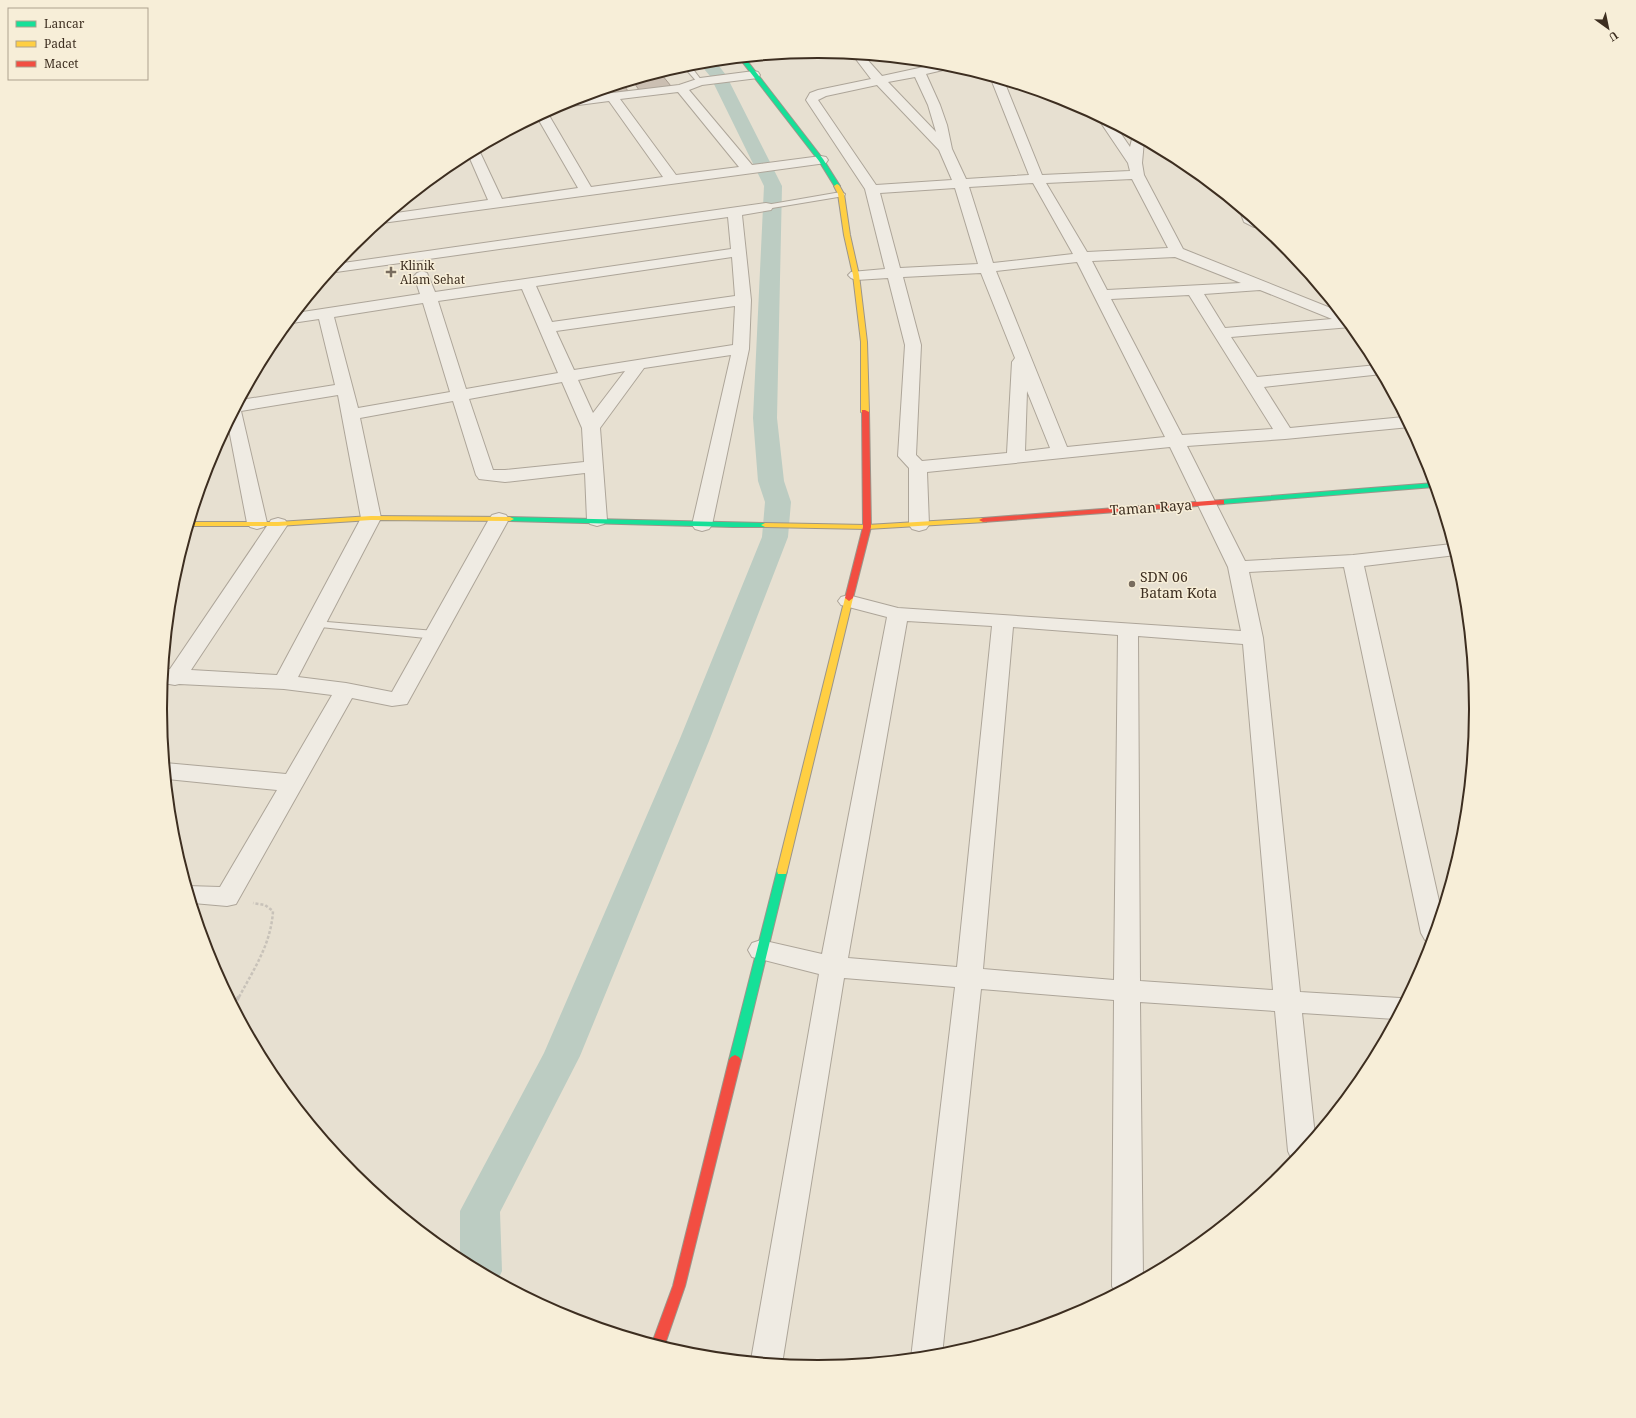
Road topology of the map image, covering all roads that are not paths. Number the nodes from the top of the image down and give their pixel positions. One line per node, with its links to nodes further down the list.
1 (861, 59): 8 (street)
2 (745, 63): 6 (street)
3 (934, 69): 5 (street)
4 (693, 71): 7 (lane)
5 (919, 73): 8 (street); 16 (street)
6 (754, 75): 7 (street); 18 (street)
7 (707, 81): 10 (street)
8 (880, 81): 16 (street); 24 (street)
9 (1004, 85): 21 (street)
10 (681, 88): 11 (street); 19 (street)
11 (612, 97): 12 (street); 22 (street)
12 (592, 99)
13 (545, 119): 25 (street)
14 (1109, 127): 20 (street)
15 (1138, 142): 20 (street)
16 (945, 149): 23 (street)
17 (475, 156): 27 (street)
18 (821, 160): 19 (street); 26 (street)
19 (752, 169): 22 (street)
20 (1136, 169): 21 (street); 33 (street)
21 (1037, 178): 23 (street); 34 (street)
22 (672, 180): 25 (street)
23 (961, 184): 24 (street); 36 (street)
24 (872, 188): 37 (street)
25 (587, 192): 27 (street)
26 (841, 194): 28 (lane); 38 (street)
27 (497, 204): 29 (street)
28 (766, 207): 30 (street)
29 (403, 210): 31 (street)
30 (735, 211): 32 (street); 35 (street)
31 (411, 231)
32 (738, 252): 40 (street); 45 (street)
33 (1177, 252): 34 (street); 41 (street)
34 (1082, 257): 36 (street); 43 (street)
35 (340, 268)
36 (986, 268): 37 (street); 53 (street)
37 (894, 274): 38 (street); 70 (street)
38 (856, 275): 81 (street)
39 (422, 276): 44 (street)
40 (526, 283): 44 (street); 50 (street)
41 (1261, 287): 42 (street); 47 (street)
42 (1194, 291): 43 (street); 51 (street)
43 (1101, 295): 66 (street)
44 (429, 298): 46 (street); 59 (street)
45 (743, 300): 50 (street); 52 (street)
46 (325, 313): 48 (street); 58 (street)
47 (1336, 316)
48 (299, 317)
49 (1341, 323): 51 (street)
50 (546, 328): 56 (street)
51 (1221, 333): 57 (street)
52 (741, 349): 54 (street); 79 (street)
53 (1021, 355): 67 (street); 68 (street)
54 (639, 364): 56 (street); 64 (street)
55 (1374, 371): 57 (street)
56 (568, 376): 59 (street); 64 (street)
57 (1252, 383): 65 (street)
58 (345, 389): 60 (street); 61 (street)
59 (460, 395): 61 (street); 69 (street)
60 (242, 405)
61 (351, 414): 73 (street)
62 (235, 419): 76 (street)
63 (1403, 422): 65 (street)
64 (592, 428): 69 (street)
65 (1284, 434): 66 (street)
66 (1176, 441): 67 (street); 72 (street)
67 (1060, 452): 68 (street)
68 (1016, 457): 70 (street)
69 (592, 467): 75 (street)
70 (918, 467): 80 (street)
71 (1429, 485): 72 (street, Taman Raya)
72 (1206, 503): 80 (street, Taman Raya); 84 (street)
73 (371, 518): 74 (street, Taman Raya); 78 (street, Taman Raya); 88 (street)
74 (499, 519): 75 (street, Taman Raya); 90 (street)
75 (597, 520): 79 (street, Taman Raya)
76 (258, 523): 77 (street, Taman Raya); 78 (street, Taman Raya)
77 (194, 524)
78 (278, 524): 92 (street)
79 (702, 525): 81 (street, Taman Raya)
80 (919, 525): 81 (street, Taman Raya)
81 (867, 527): 85 (street)
82 (1449, 551): 83 (street)
83 (1353, 561): 84 (street); 98 (street)
84 (1238, 568): 91 (street)
85 (848, 601): 86 (street); 99 (street)
86 (898, 614): 87 (street); 100 (street)
87 (1003, 620): 89 (street); 101 (street)
88 (315, 624): 90 (lane); 93 (street)
89 (1128, 629): 91 (street); 102 (street)
90 (435, 635): 94 (street)
91 (1252, 638): 103 (street)
92 (169, 677): 93 (street)
93 (284, 682): 94 (street)
94 (346, 690): 96 (street)
95 (170, 770): 96 (street)
96 (292, 783): 97 (street)
97 (195, 894)
98 (1432, 924)
99 (761, 950): 100 (street); 107 (street)
100 (833, 967): 101 (street); 109 (street)
101 (969, 978): 102 (street); 108 (street)
102 (1127, 991): 103 (street); 106 (street)
103 (1287, 1002): 104 (street); 105 (street)
104 (1396, 1009)
105 (1301, 1144)
106 (1128, 1281)
107 (656, 1340)
108 (927, 1350)
109 (768, 1358)

